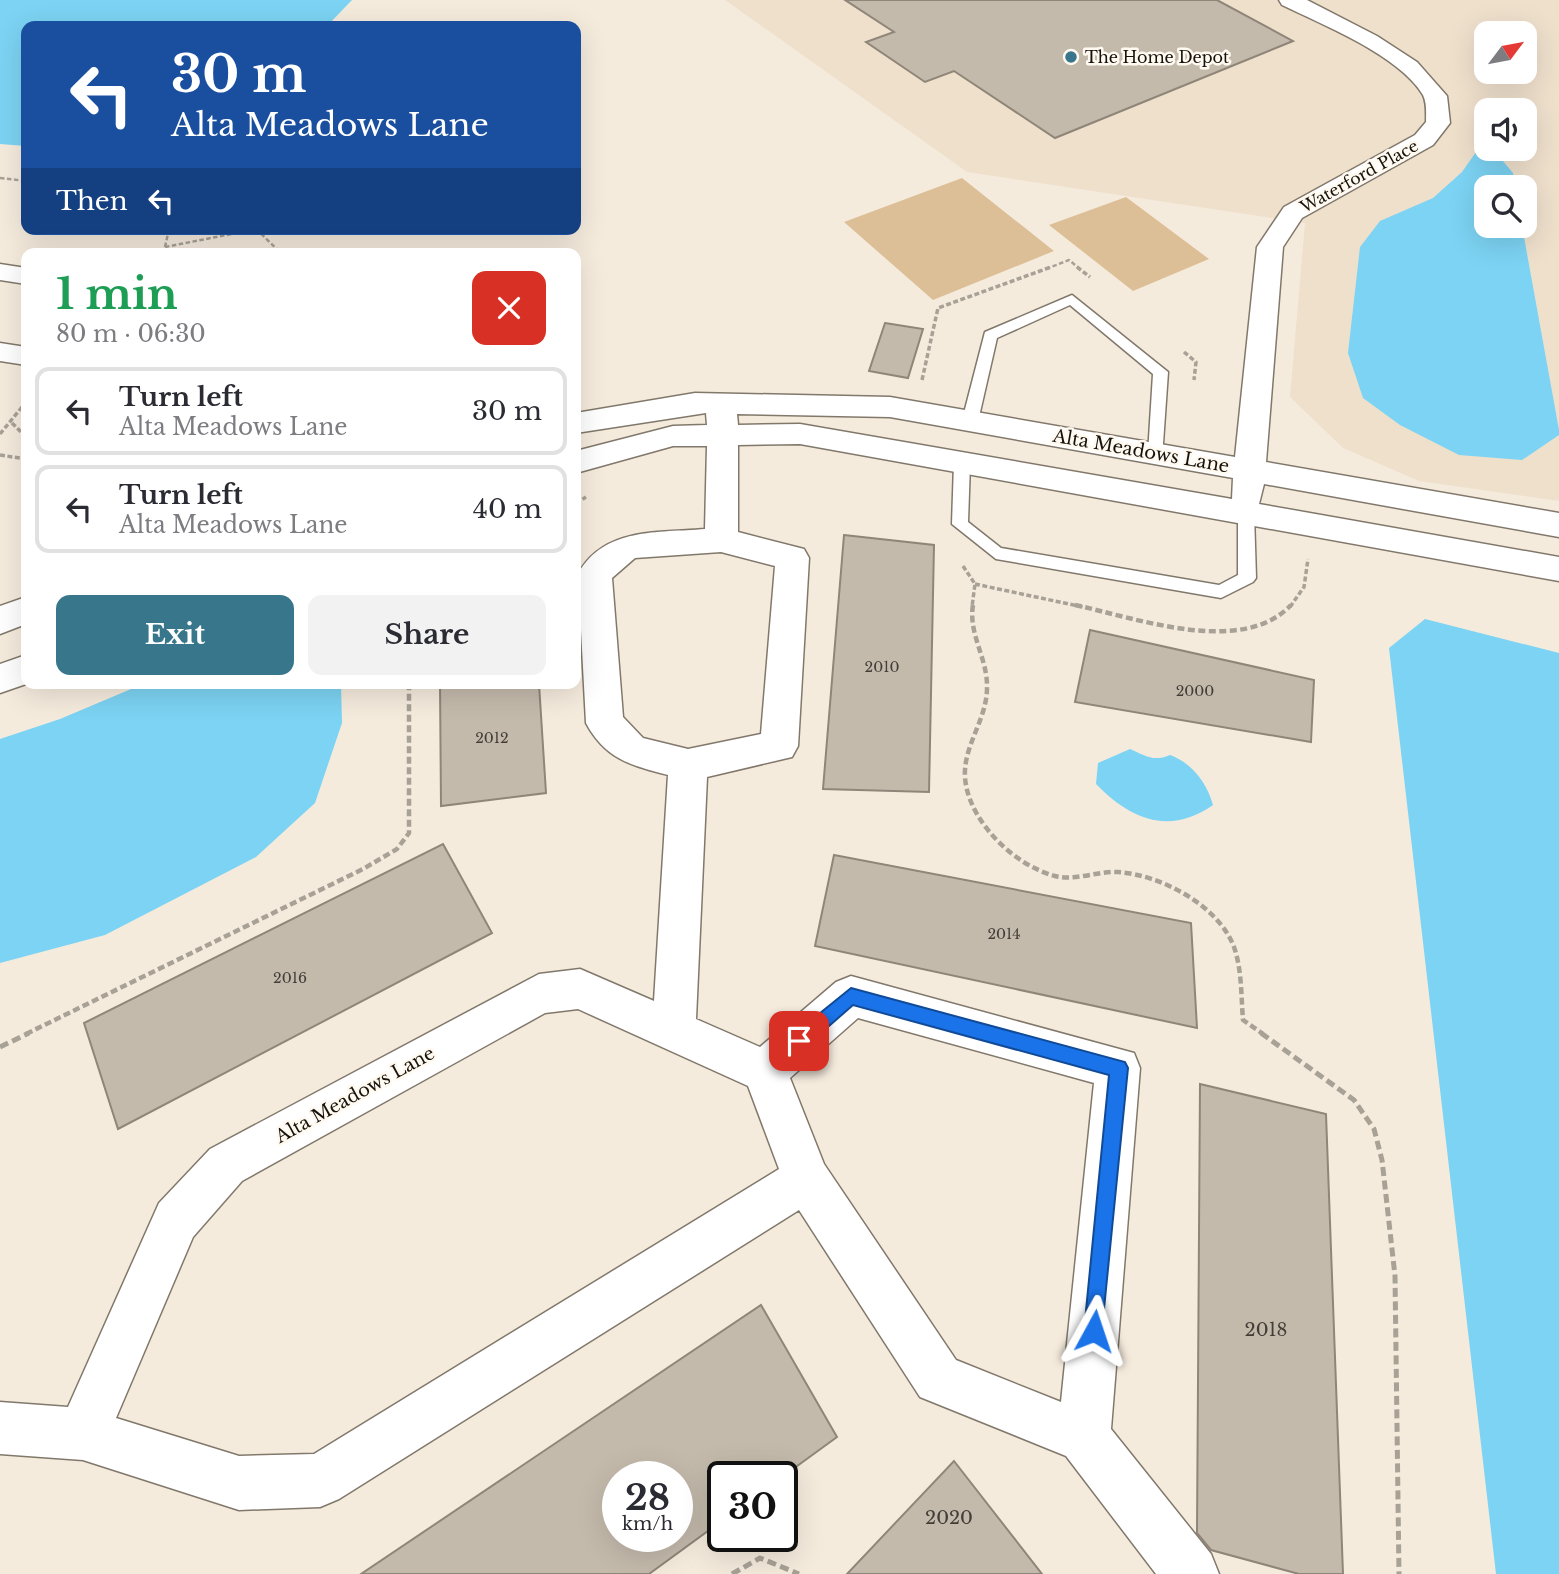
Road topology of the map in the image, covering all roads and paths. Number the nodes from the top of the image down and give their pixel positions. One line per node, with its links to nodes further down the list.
1 (1290, 0): 25 (street, Waterford Place)
2 (0, 178): 3 (path)
3 (21, 180)
4 (168, 235): 5 (path)
5 (226, 235)
6 (262, 235): 7 (path)
7 (276, 248)
8 (0, 272): 9 (street)
9 (21, 275)
10 (0, 352): 11 (street)
11 (21, 355)
12 (720, 403): 14 (street, Alta Meadows Lane); 15 (street, Alta Meadows Lane); 19 (street)
13 (21, 409): 16 (path)
14 (970, 421): 20 (street, Alta Meadows Lane); 20 (lane)
15 (581, 422)
16 (12, 423): 17 (path); 18 (path)
17 (21, 432)
18 (0, 434)
19 (723, 435): 23 (street); 24 (street); 30 (street)
20 (1156, 454): 25 (street, Alta Meadows Lane)
21 (0, 455): 22 (path)
22 (21, 458)
23 (581, 461)
24 (962, 463): 28 (street); 28 (lane)
25 (1250, 471): 28 (street, Waterford Place); 29 (street, Alta Meadows Lane)
26 (598, 490): 27 (path)
27 (581, 500)
28 (1246, 513): 32 (street)
29 (1559, 525)
30 (721, 540): 38 (street); 38 (street)
31 (961, 563): 49 (path)
32 (1559, 569)
33 (21, 612): 34 (street)
34 (0, 621)
35 (21, 671): 36 (street)
36 (0, 679)
37 (409, 689): 40 (path)
38 (688, 765): 39 (street)
39 (674, 1031): 41 (street, Alta Meadows Lane); 44 (street, Alta Meadows Lane)
40 (0, 1047)
41 (765, 1071): 42 (street); 45 (street)
42 (806, 1179): 44 (street); 45 (street)
43 (0, 1428): 44 (street)
44 (83, 1434)
45 (1084, 1437): 48 (street)
46 (732, 1574): 47 (path)
47 (799, 1574)
48 (1192, 1574)
49 (1399, 1574)

